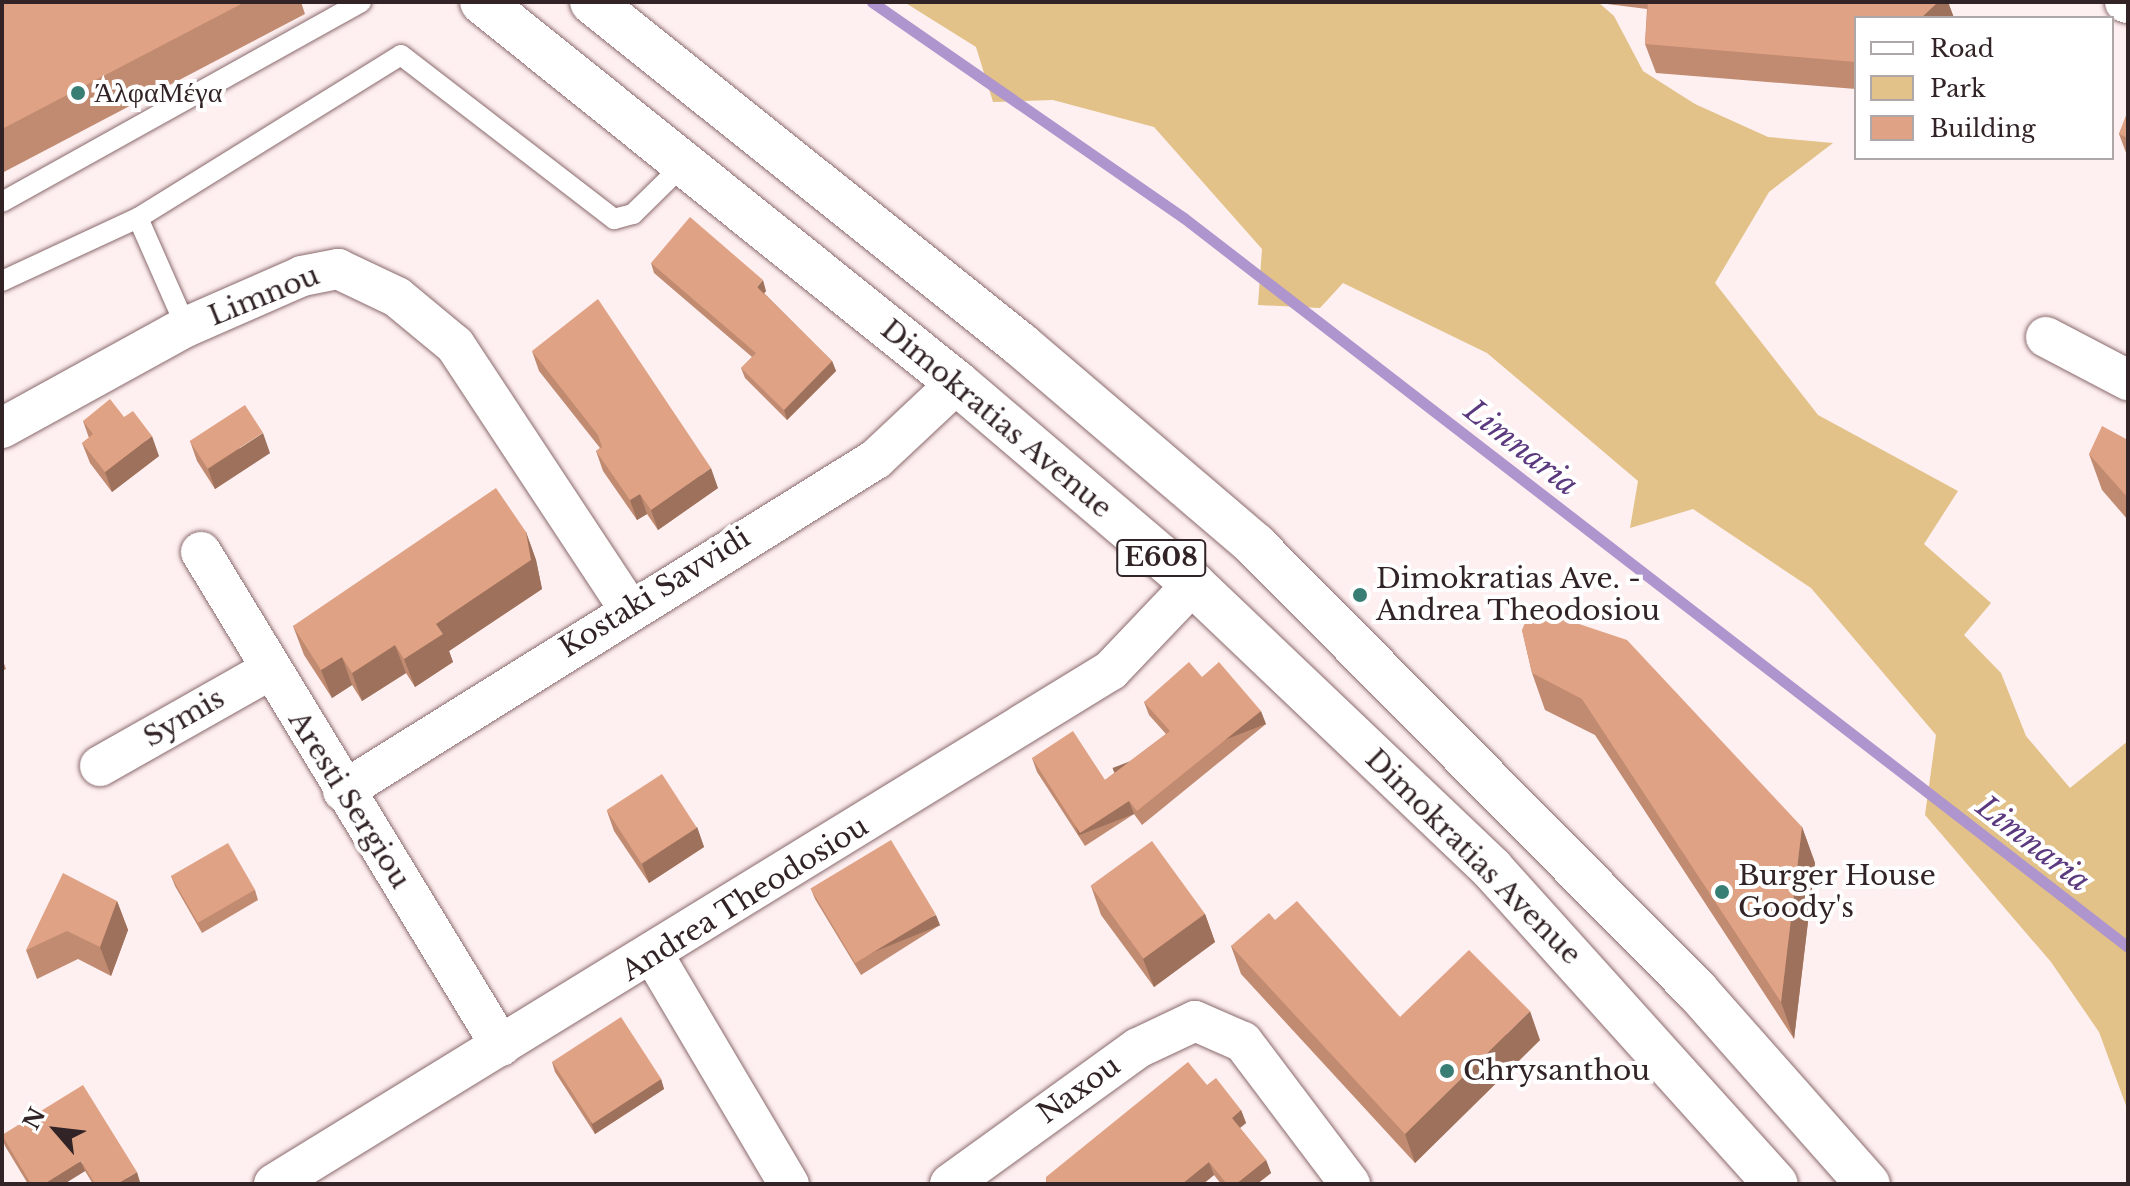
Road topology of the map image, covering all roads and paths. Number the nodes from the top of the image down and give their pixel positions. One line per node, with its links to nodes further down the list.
1 (361, 2): 5 (lane)
2 (482, 2): 4 (highway, Dimokratias Avenue / E608)
3 (592, 2): 26 (highway, E608)
4 (685, 163): 6 (lane); 11 (highway, Dimokratias Avenue / E608)
5 (2, 202)
6 (138, 218): 7 (lane); 8 (lane)
7 (2, 281)
8 (186, 327): 12 (street, Limnou); 15 (street, Limnou)
9 (2046, 337): 10 (street)
10 (2128, 380)
11 (957, 383): 14 (highway, Dimokratias Avenue / E608); 15 (street, Kostaki Savvidi)
12 (2, 428)
13 (201, 552): 16 (street, Aresti Sergiou)
14 (1193, 584): 19 (street, Andrea Theodosiou); 25 (highway, Dimokratias Avenue / E608)
15 (628, 607): 18 (street, Kostaki Savvidi)
16 (268, 671): 17 (street, Symis); 18 (street, Aresti Sergiou)
17 (100, 766)
18 (343, 791): 20 (street, Aresti Sergiou)
19 (654, 956): 20 (street, Andrea Theodosiou); 22 (street)
20 (501, 1046): 21 (street, Andrea Theodosiou)
21 (274, 1184)
22 (789, 1184)
23 (950, 1184): 24 (street, Naxou)
24 (1350, 1184)
25 (1776, 1184)
26 (1868, 1184)

